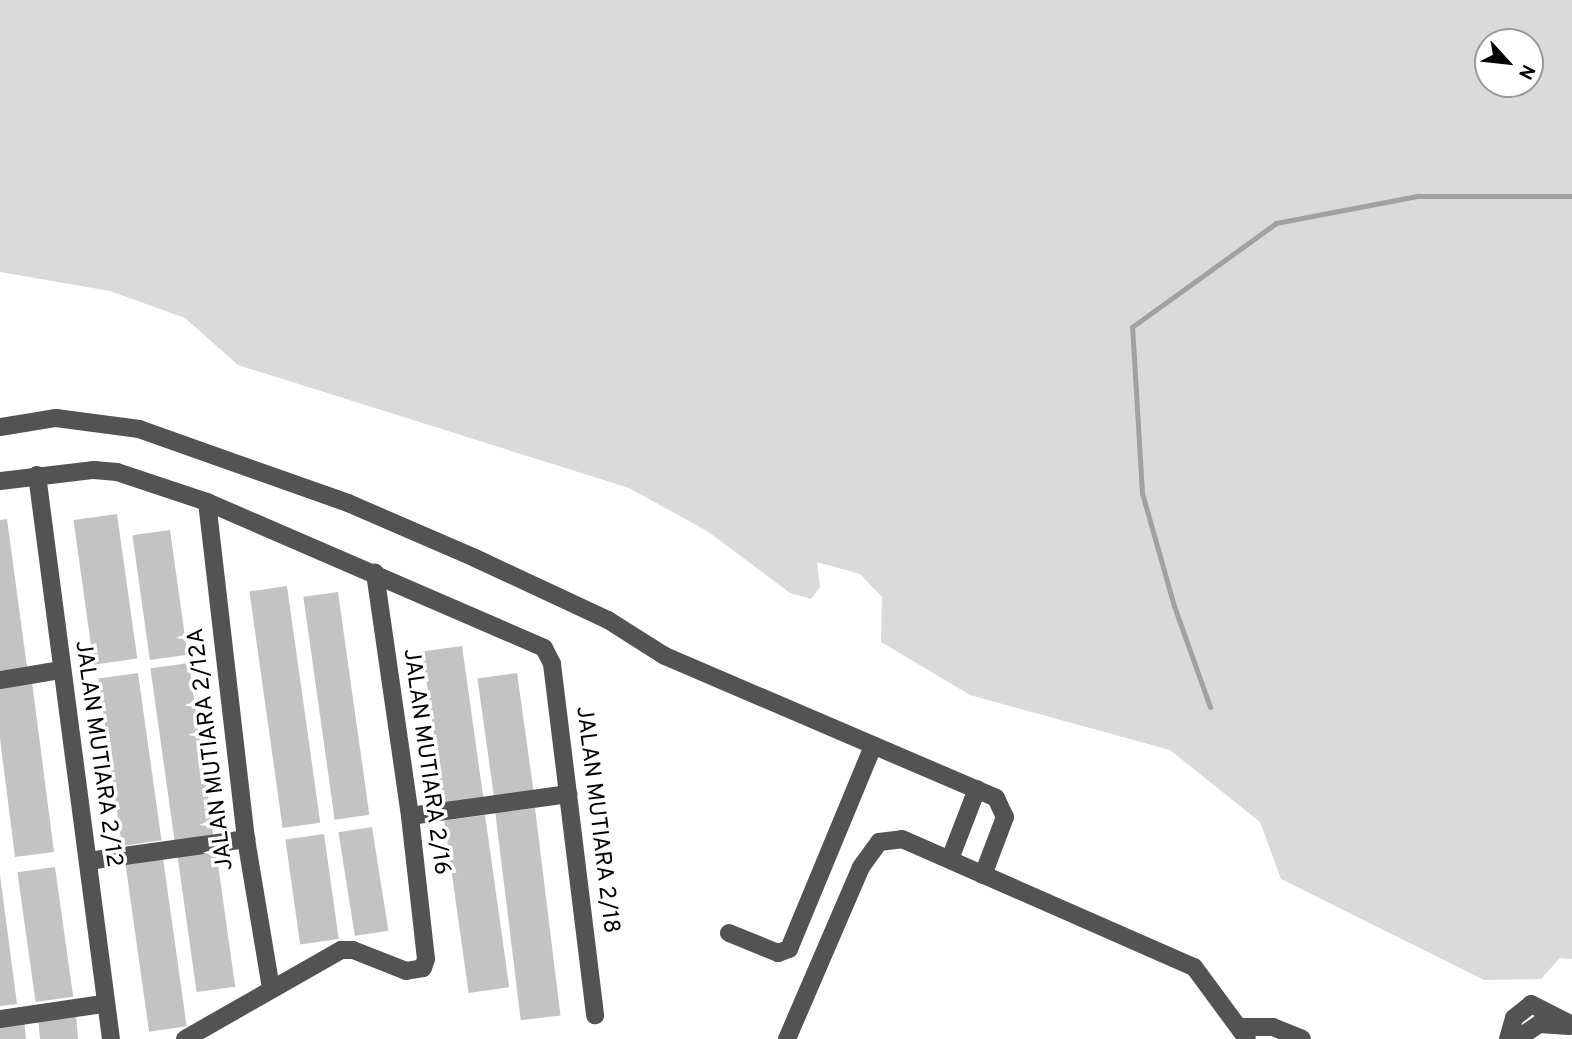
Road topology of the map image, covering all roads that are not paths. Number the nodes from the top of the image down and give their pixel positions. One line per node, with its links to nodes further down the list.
1 (0, 427): 8 (street)
2 (37, 475): 3 (street); 4 (street); 6 (street, JALAN MUTIARA 2/12)
3 (0, 481)
4 (206, 502): 5 (street); 12 (street, JALAN MUTIARA 2/12A)
5 (375, 572): 10 (street, JALAN MUTIARA 2/18); 11 (street, JALAN MUTIARA 2/16)
6 (61, 670): 7 (street); 14 (street, JALAN MUTIARA 2/12)
7 (0, 680)
8 (873, 746): 9 (street); 16 (street)
9 (977, 789): 13 (street); 15 (street)
10 (568, 794): 11 (street); 19 (street, JALAN MUTIARA 2/18)
11 (410, 817): 17 (street, JALAN MUTIARA 2/16)
12 (246, 839): 14 (street); 17 (street, JALAN MUTIARA 2/12A)
13 (950, 859): 15 (street); 25 (street)
14 (88, 861): 18 (street, JALAN MUTIARA 2/12)
15 (983, 876): 22 (street)
16 (729, 933)
17 (271, 989): 24 (street)
18 (103, 1004): 20 (street); 23 (street, JALAN MUTIARA 2/12)
19 (596, 1015)
20 (0, 1019)
21 (1572, 1026): 27 (street); 28 (street)
22 (1244, 1033): 26 (street)
23 (111, 1039)
24 (185, 1039)
25 (787, 1039)
26 (1302, 1039)
27 (1508, 1039)
28 (1517, 1039)

